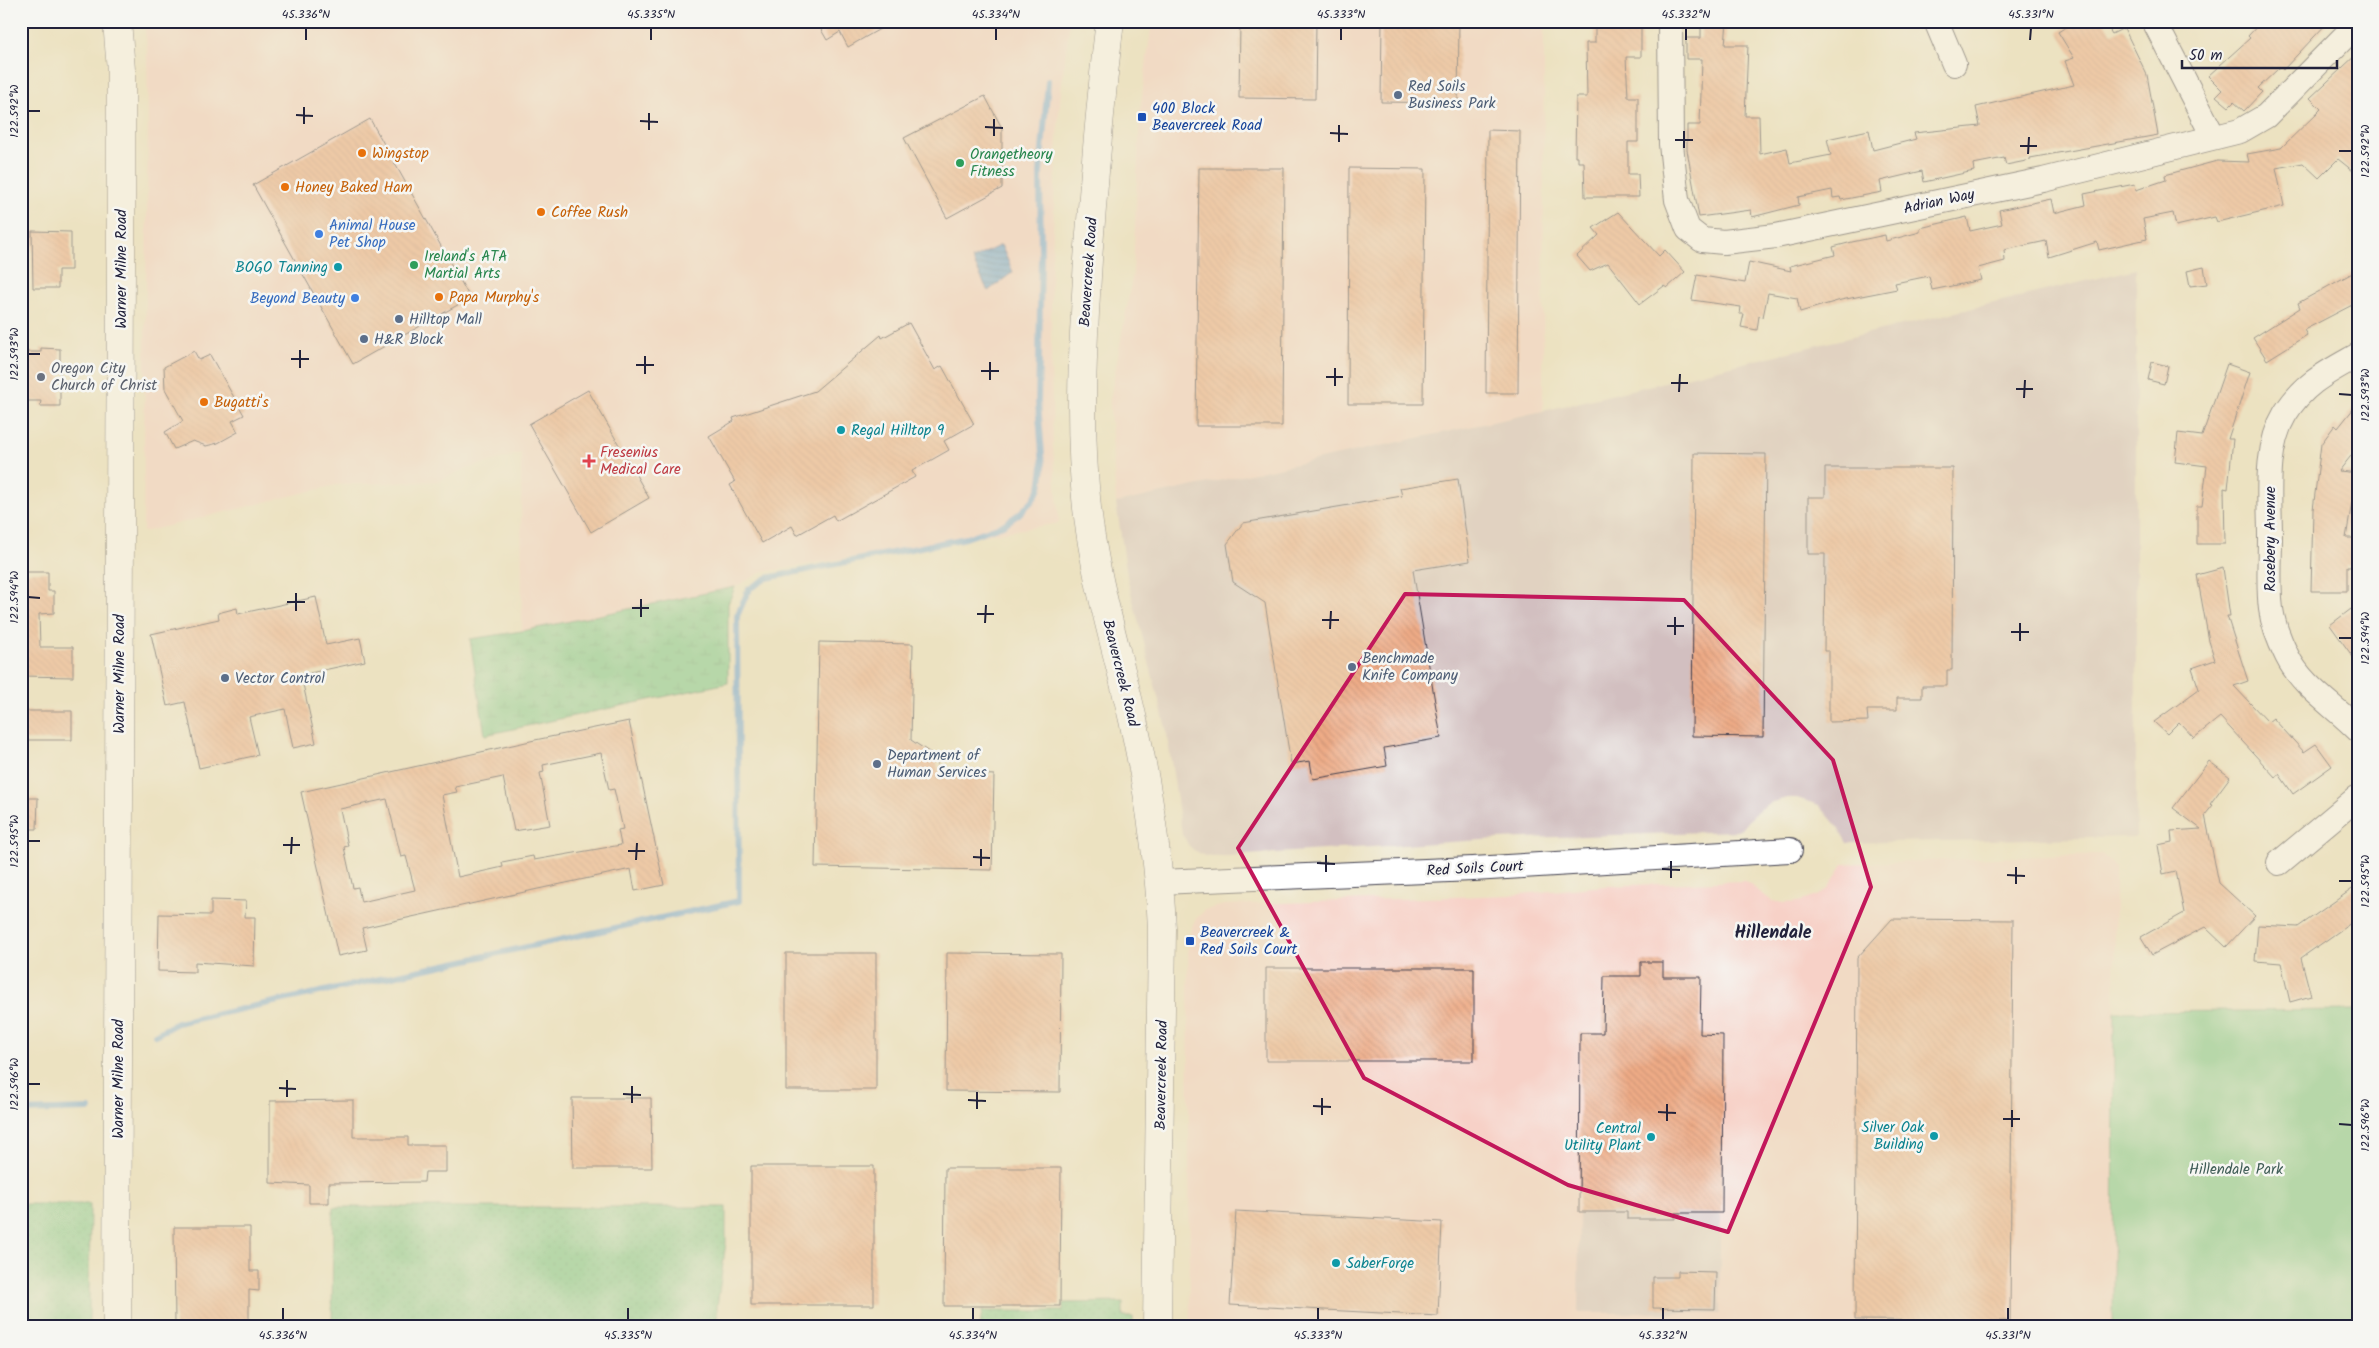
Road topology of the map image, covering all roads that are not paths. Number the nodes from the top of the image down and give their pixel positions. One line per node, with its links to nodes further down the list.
1 (116, 21): 15 (main road, Warner Milne Road)
2 (1110, 21): 14 (main road, Beavercreek Road)
3 (1670, 21): 8 (street, Adrian Way)
4 (1936, 21): 7 (street)
5 (2154, 21): 8 (street)
6 (2358, 23): 8 (street, Adrian Way)
7 (1954, 64)
8 (2213, 136)
9 (2358, 354): 10 (street, Rosebery Avenue)
10 (2358, 730)
11 (2358, 797): 13 (street)
12 (1790, 850): 14 (street, Red Soils Court)
13 (2279, 863)
14 (1160, 882): 16 (main road, Beavercreek Road)
15 (117, 1327)
16 (1157, 1327)

